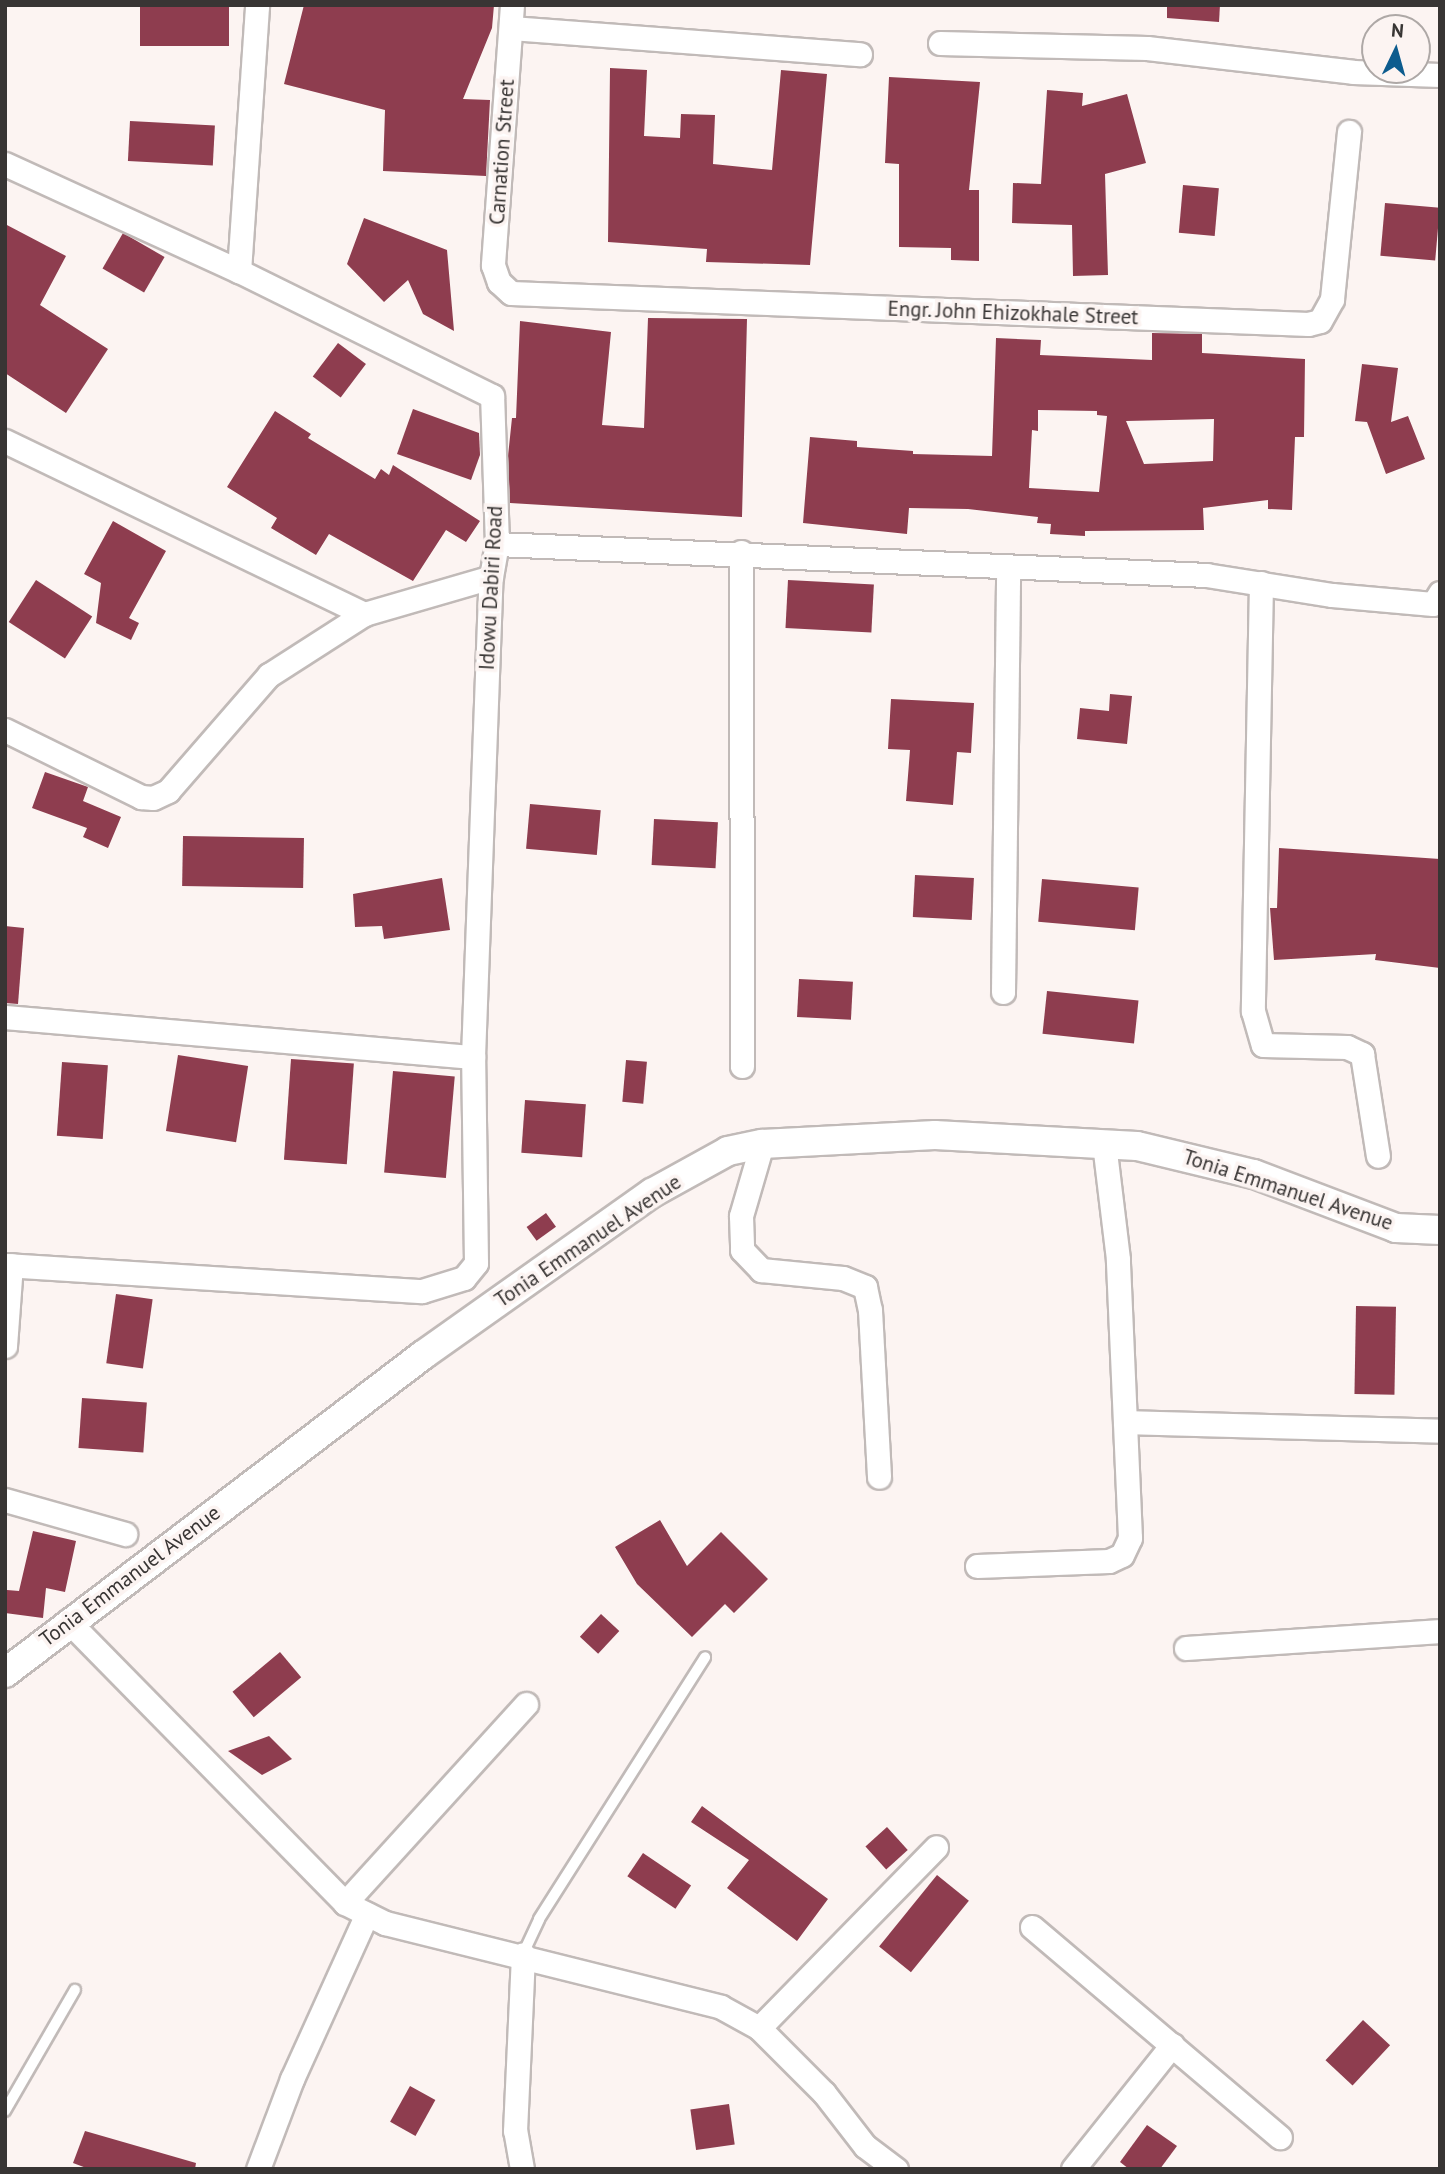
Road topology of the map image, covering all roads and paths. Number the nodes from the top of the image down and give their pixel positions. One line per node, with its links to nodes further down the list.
1 (257, 5): 9 (street)
2 (512, 5): 3 (street, Carnation Street)
3 (511, 28): 5 (street); 10 (street, Carnation Street)
4 (940, 43): 6 (street)
5 (860, 54)
6 (1440, 75)
7 (1349, 132): 10 (street, Engr. John Ehizokhale Street)
8 (5, 164): 9 (street)
9 (239, 271): 12 (street, Idowu Dabiri Road)
10 (511, 293)
11 (5, 441): 18 (street)
12 (497, 544): 13 (street); 15 (street, Idowu Dabiri Road)
13 (741, 552): 14 (street); 23 (street)
14 (1008, 567): 16 (street); 20 (street)
15 (491, 578): 18 (street); 22 (street, Idowu Dabiri Road)
16 (1261, 583): 17 (street); 26 (street)
17 (1437, 601)
18 (364, 614): 19 (street)
19 (5, 730)
20 (1003, 992)
21 (5, 1017): 22 (street)
22 (473, 1057): 28 (street, Idowu Dabiri Road)
23 (742, 1066)
24 (762, 1144): 25 (street, Tonia Emmanuel Avenue); 32 (street); 36 (street, Tonia Emmanuel Avenue)
25 (1104, 1144): 27 (street, Tonia Emmanuel Avenue); 30 (street)
26 (1378, 1156)
27 (1440, 1230)
28 (8, 1265): 29 (street)
29 (5, 1346)
30 (1125, 1422): 31 (street); 35 (street)
31 (1440, 1431)
32 (878, 1477)
33 (5, 1500): 34 (street)
34 (125, 1534)
35 (977, 1566)
36 (68, 1621): 40 (street, Tonia Emmanuel Avenue); 43 (street)
37 (1440, 1631): 38 (street)
38 (1186, 1648)
39 (705, 1657): 46 (lane)
40 (5, 1673)
41 (526, 1704): 43 (street)
42 (936, 1847): 48 (street)
43 (345, 1903): 44 (street)
44 (368, 1914): 46 (street); 52 (street)
45 (1032, 1927): 49 (street)
46 (523, 1954): 48 (street); 53 (street)
47 (75, 1990): 50 (lane)
48 (759, 2028): 54 (street)
49 (1172, 2045): 51 (street); 55 (street)
50 (5, 2111)
51 (1280, 2137)
52 (258, 2169)
53 (522, 2169)
54 (897, 2169)
55 (1073, 2169)

